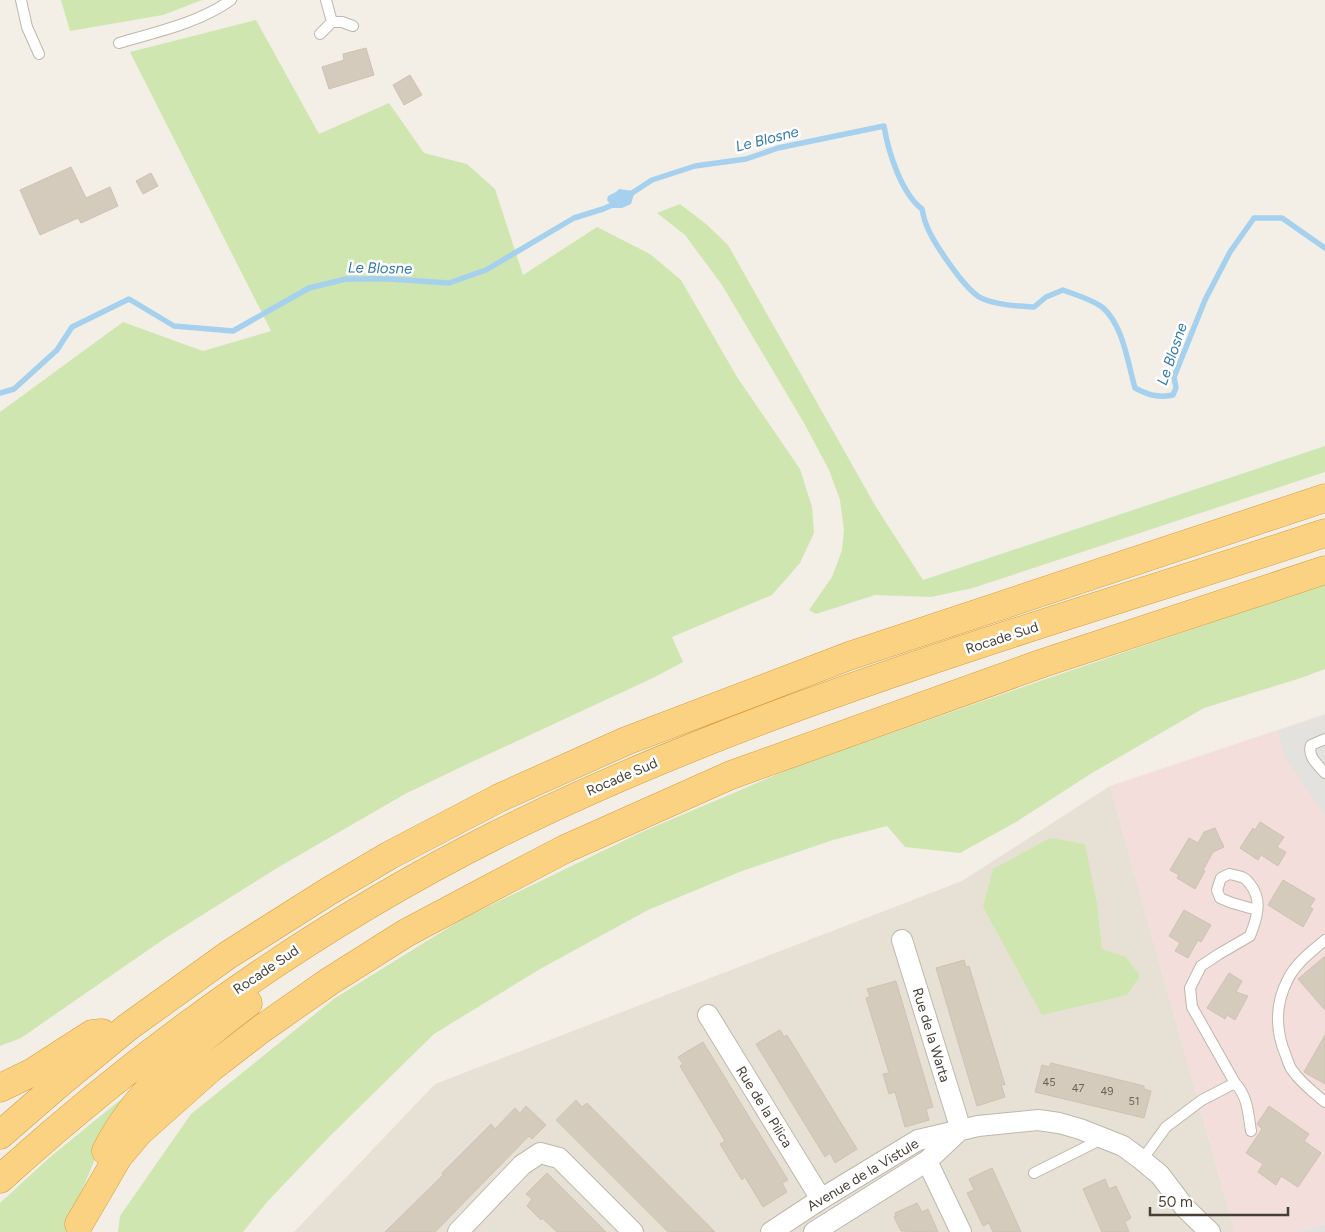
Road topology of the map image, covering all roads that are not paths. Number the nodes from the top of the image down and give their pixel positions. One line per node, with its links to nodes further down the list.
1 (21, 0): 8 (lane)
2 (231, 0): 7 (lane)
3 (326, 0): 4 (lane)
4 (332, 22): 5 (lane); 6 (lane)
5 (353, 26)
6 (320, 34)
7 (119, 43)
8 (39, 54)
9 (1325, 498): 19 (highway)
10 (1325, 533): 15 (highway, Rocade Sud)
11 (1325, 570): 33 (highway)
12 (1325, 739): 13 (lane)
13 (1325, 773)
14 (1257, 910): 20 (lane)
15 (330, 928): 30 (highway, Rocade Sud); 33 (highway)
16 (902, 940): 23 (street, Rue de la Warta)
17 (1325, 940): 22 (lane)
18 (708, 1015): 31 (street, Rue de la Pilica)
19 (128, 1028): 21 (highway); 25 (highway)
20 (1235, 1084): 24 (lane); 27 (lane)
21 (0, 1088)
22 (1325, 1102)
23 (961, 1130): 26 (street, Avenue de la Vistule); 28 (street, Avenue de la Vistule); 31 (street, Avenue de la Vistule)
24 (1251, 1131)
25 (0, 1135)
26 (1104, 1138): 27 (street, Avenue de la Vistule); 29 (lane)
27 (1142, 1160): 32 (street, Avenue de la Vistule)
28 (927, 1161): 37 (street, Avenue de la Vistule); 38 (street)
29 (1034, 1173)
30 (0, 1180)
31 (821, 1200): 36 (street, Avenue de la Vistule)
32 (1185, 1208): 39 (street); 40 (street, Avenue de la Vistule)
33 (78, 1228)
34 (458, 1232): 35 (street)
35 (633, 1232)
36 (771, 1232)
37 (814, 1232)
38 (961, 1232)
39 (1188, 1232)
40 (1210, 1232)

